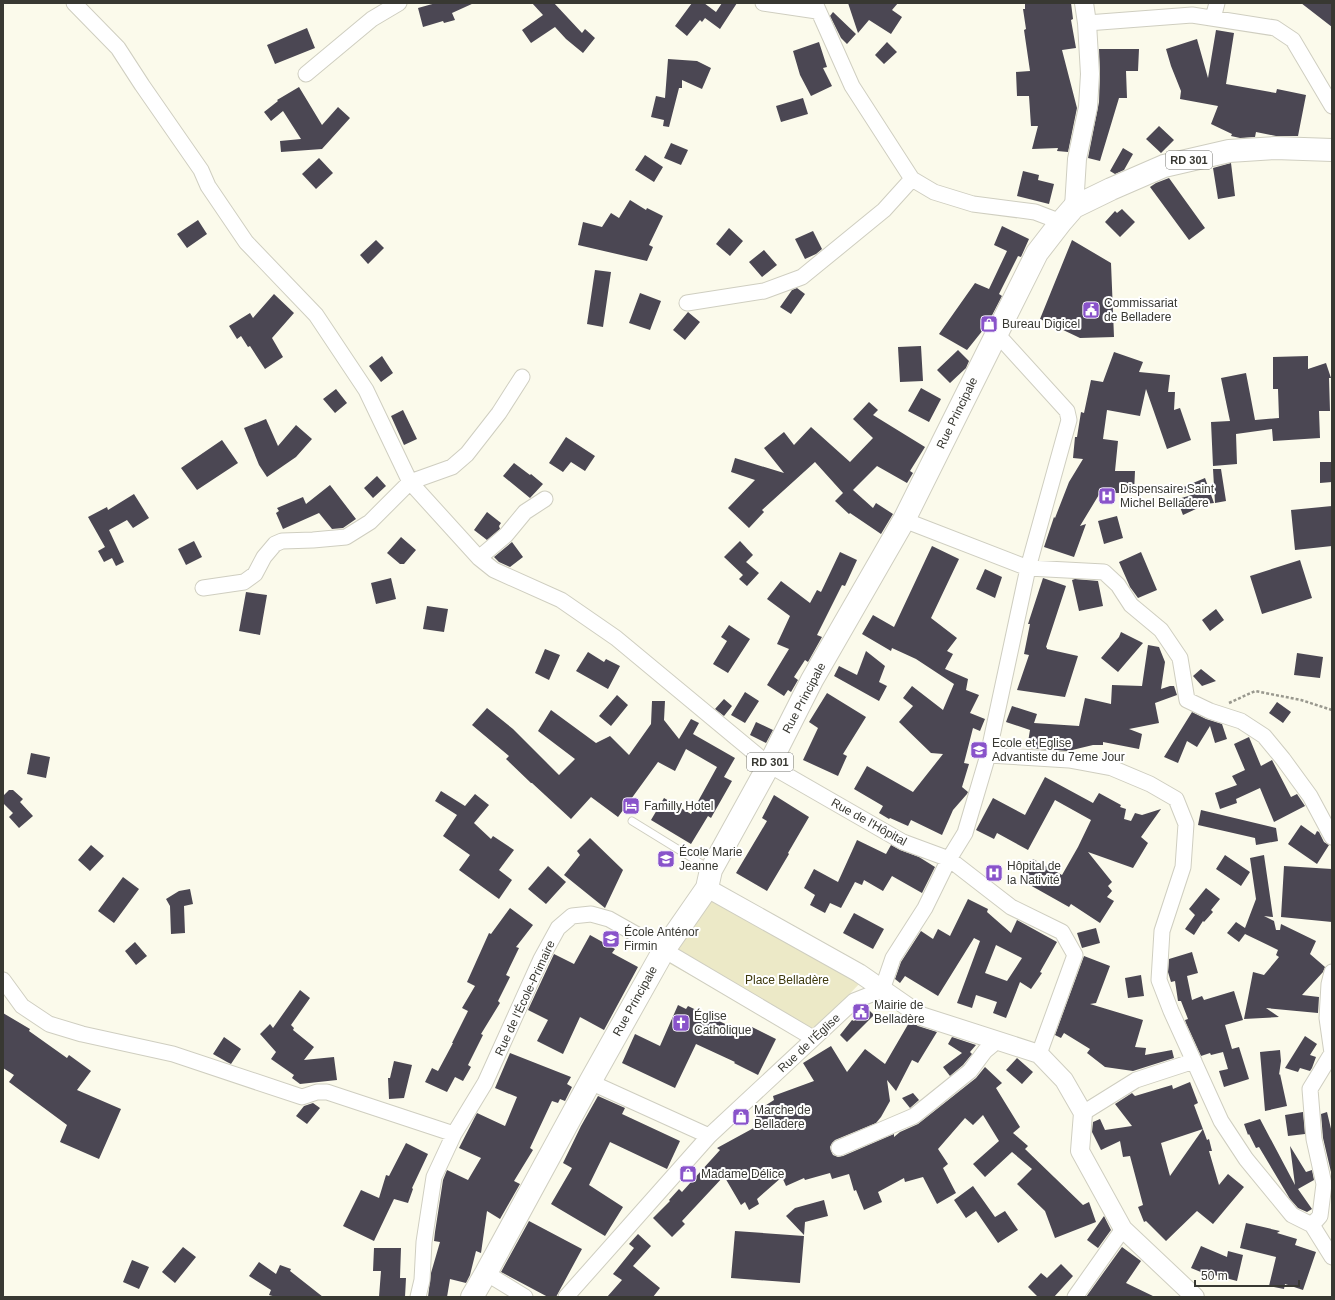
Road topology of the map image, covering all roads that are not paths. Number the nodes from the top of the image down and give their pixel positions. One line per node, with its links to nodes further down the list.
1 (74, 3): 16 (street, Rue de l'Hôpital)
2 (399, 3): 8 (street)
3 (763, 3): 5 (street)
4 (1084, 3): 7 (street)
5 (816, 7): 11 (street)
6 (1215, 10): 7 (street); 9 (street)
7 (1087, 23): 12 (street)
8 (306, 74)
9 (1332, 106)
10 (1332, 150): 12 (main road, RD 301)
11 (912, 179): 12 (street); 13 (street)
12 (1068, 215): 14 (main road, Rue Principale / RD 301)
13 (687, 303)
14 (997, 334): 18 (main road, Rue Principale / RD 301); 20 (street)
15 (522, 376): 16 (street)
16 (410, 482): 19 (street, Rue de l'Hôpital); 21 (street)
17 (545, 499): 19 (street)
18 (904, 520): 20 (street); 23 (main road, Rue Principale / RD 301)
19 (479, 558): 23 (street, Rue de l'Hôpital)
20 (1028, 568): 22 (street); 25 (street)
21 (203, 588)
22 (988, 755): 26 (street); 35 (street)
23 (769, 765): 26 (street, Rue de l'Hôpital); 27 (main road, Rue Principale / RD 301)
24 (632, 821): 27 (lane)
25 (1332, 837)
26 (949, 859): 31 (street); 34 (street, Rue de l'Hôpital)
27 (709, 879): 28 (main road, Rue Principale / RD 301); 31 (street)
28 (664, 950): 32 (street, Rue de l'École-Primaire); 36 (main road, Rue Principale / RD 301); 38 (street, Rue de l'École-Primaire)
29 (1332, 972): 41 (street)
30 (3, 980): 38 (street)
31 (882, 990): 32 (street, Rue de l'Église); 33 (street)
32 (813, 1038): 39 (street, Rue de l'Église)
33 (997, 1041): 34 (street); 40 (street)
34 (1038, 1054): 37 (street)
35 (1194, 1061): 37 (street); 41 (street)
36 (590, 1082): 39 (street); 45 (main road, Rue Principale / RD 301)
37 (1083, 1113): 42 (street)
38 (454, 1134): 46 (street, Rue de l'École-Primaire)
39 (709, 1136): 49 (street, Rue de l'Église)
40 (839, 1148)
41 (1312, 1225): 43 (street)
42 (1123, 1229): 50 (street); 51 (street)
43 (1327, 1239): 44 (street)
44 (1332, 1257)
45 (486, 1273): 47 (main road, Rue Principale / RD 301); 48 (street)
46 (418, 1297)
47 (472, 1297)
48 (525, 1297)
49 (566, 1297)
50 (1075, 1297)
51 (1195, 1297)

